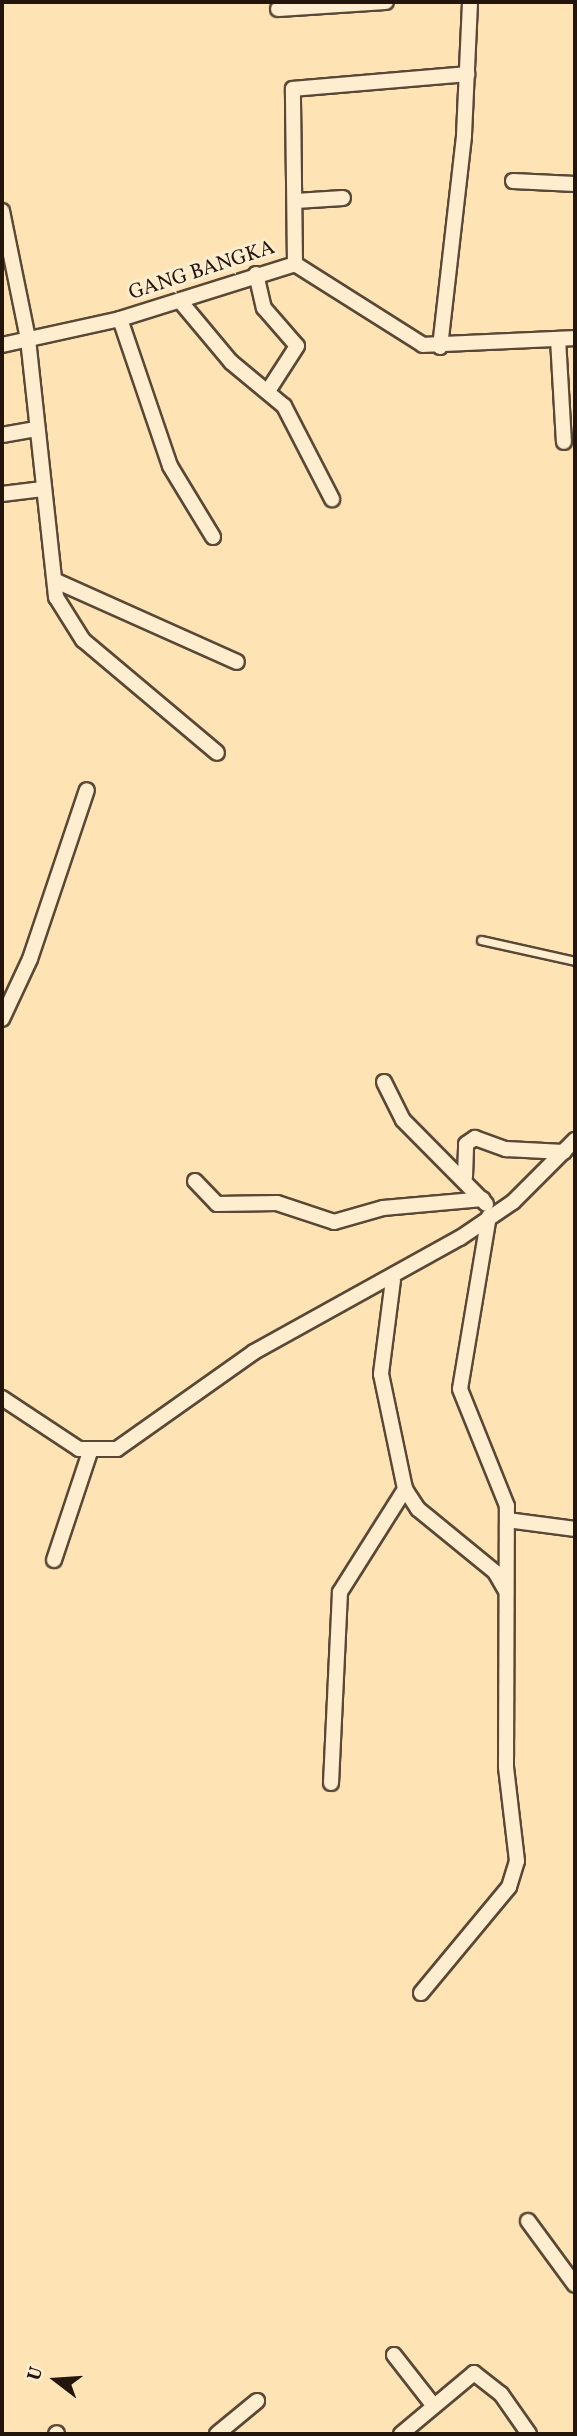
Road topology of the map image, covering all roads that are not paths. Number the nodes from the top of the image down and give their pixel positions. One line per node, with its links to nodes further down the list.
1 (386, 2): 3 (street)
2 (470, 2): 4 (street)
3 (278, 9)
4 (467, 74): 8 (street); 18 (street)
5 (513, 181): 6 (street)
6 (575, 184)
7 (343, 198): 8 (street)
8 (296, 201): 10 (street)
9 (2, 211): 15 (street)
10 (295, 264): 11 (street, GANG BANGKA); 18 (street, GANG BANGKA)
11 (257, 274): 12 (street, GANG BANGKA); 19 (street)
12 (180, 301): 13 (street, GANG BANGKA); 19 (street)
13 (120, 319): 15 (street, GANG BANGKA); 26 (street)
14 (575, 338): 16 (street, GANG BANGKA)
15 (28, 339): 17 (street, GANG BANGKA); 20 (street)
16 (558, 339): 18 (street, GANG BANGKA); 22 (street)
17 (2, 345)
18 (440, 347)
19 (268, 391): 25 (street)
20 (37, 429): 21 (street); 23 (street)
21 (2, 435)
22 (564, 442)
23 (43, 489): 24 (street); 27 (street)
24 (2, 494)
25 (332, 499)
26 (213, 537)
27 (57, 581): 28 (street); 29 (street)
28 (237, 662)
29 (217, 753)
30 (87, 790): 33 (street)
31 (481, 940): 32 (lane)
32 (575, 961)
33 (2, 1019)
34 (384, 1082): 37 (street)
35 (575, 1140): 36 (street)
36 (564, 1153): 37 (street); 40 (street)
37 (465, 1177): 39 (street)
38 (195, 1181): 39 (street)
39 (483, 1199): 40 (street)
40 (491, 1215): 41 (street); 45 (street)
41 (393, 1280): 43 (street); 44 (street)
42 (2, 1398): 43 (street)
43 (90, 1452): 47 (street)
44 (405, 1489): 48 (street); 49 (street)
45 (507, 1520): 46 (street); 48 (street)
46 (575, 1529)
47 (54, 1560)
48 (506, 1592): 50 (street)
49 (331, 1783)
50 (421, 1993)
51 (528, 2221): 52 (street)
52 (575, 2285)
53 (394, 2354): 55 (street)
54 (257, 2401): 56 (street)
55 (433, 2405): 57 (street); 58 (street)
56 (217, 2434)
57 (401, 2434)
58 (529, 2434)

